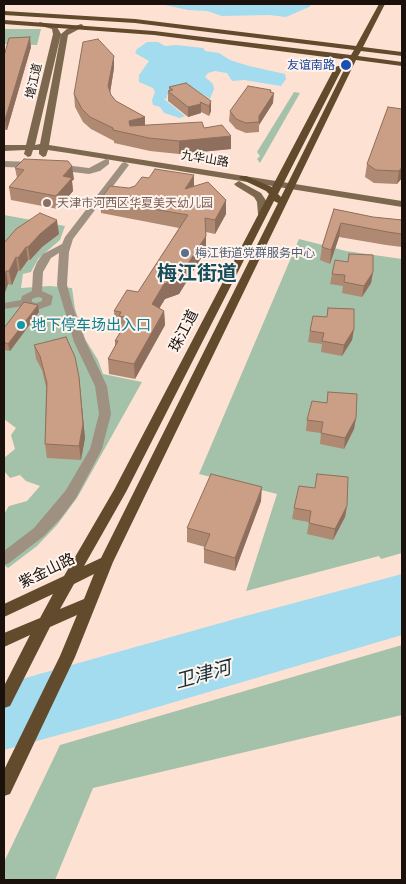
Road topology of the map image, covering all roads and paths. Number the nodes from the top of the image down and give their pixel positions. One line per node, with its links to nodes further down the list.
1 (373, 4): 8 (main road, 珠江道)
2 (382, 4): 7 (main road, 珠江道)
3 (4, 13): 8 (main road)
4 (4, 22): 5 (main road)
5 (40, 24): 6 (main road); 13 (street, 增江道)
6 (81, 26): 10 (main road); 14 (street, 增江道)
7 (366, 34): 8 (main road, 珠江道); 9 (main road)
8 (354, 47): 9 (main road); 10 (main road, 珠江道)
9 (399, 53)
10 (350, 57): 11 (main road); 20 (main road, 珠江道); 21 (main road, 珠江道)
11 (402, 64)
12 (4, 148): 13 (street, 九华山路)
13 (29, 150): 14 (street, 九华山路); 15 (street, 九华山路)
14 (43, 150): 16 (street, 九华山路); 19 (street, 九华山路)
15 (4, 155)
16 (106, 162): 17 (street); 18 (street, 九华山路)
17 (4, 164)
18 (125, 165): 19 (street, 九华山路); 26 (street)
19 (241, 181): 20 (street, 九华山路); 24 (street)
20 (274, 189): 21 (street, 九华山路); 24 (main road, 珠江道); 25 (main road)
21 (289, 189): 22 (street, 九华山路); 23 (street, 九华山路); 25 (main road, 珠江道)
22 (402, 204)
23 (402, 210)
24 (264, 214): 34 (main road, 珠江道)
25 (277, 214): 33 (main road, 珠江道)
26 (65, 246): 27 (street); 28 (street)
27 (37, 293): 29 (street); 30 (street)
28 (65, 296): 29 (street); 32 (street)
29 (49, 298): 30 (street)
30 (26, 302): 31 (street)
31 (4, 306)
32 (4, 559)
33 (106, 562): 34 (main road, 紫金山路); 35 (main road, 珠江道)
34 (69, 580): 36 (main road, 紫金山路); 37 (main road, 珠江道)
35 (90, 603): 37 (main road); 40 (main road, 珠江道)
36 (4, 611)
37 (45, 622): 38 (main road); 39 (main road, 珠江道)
38 (4, 640)
39 (4, 702)
40 (4, 788)

